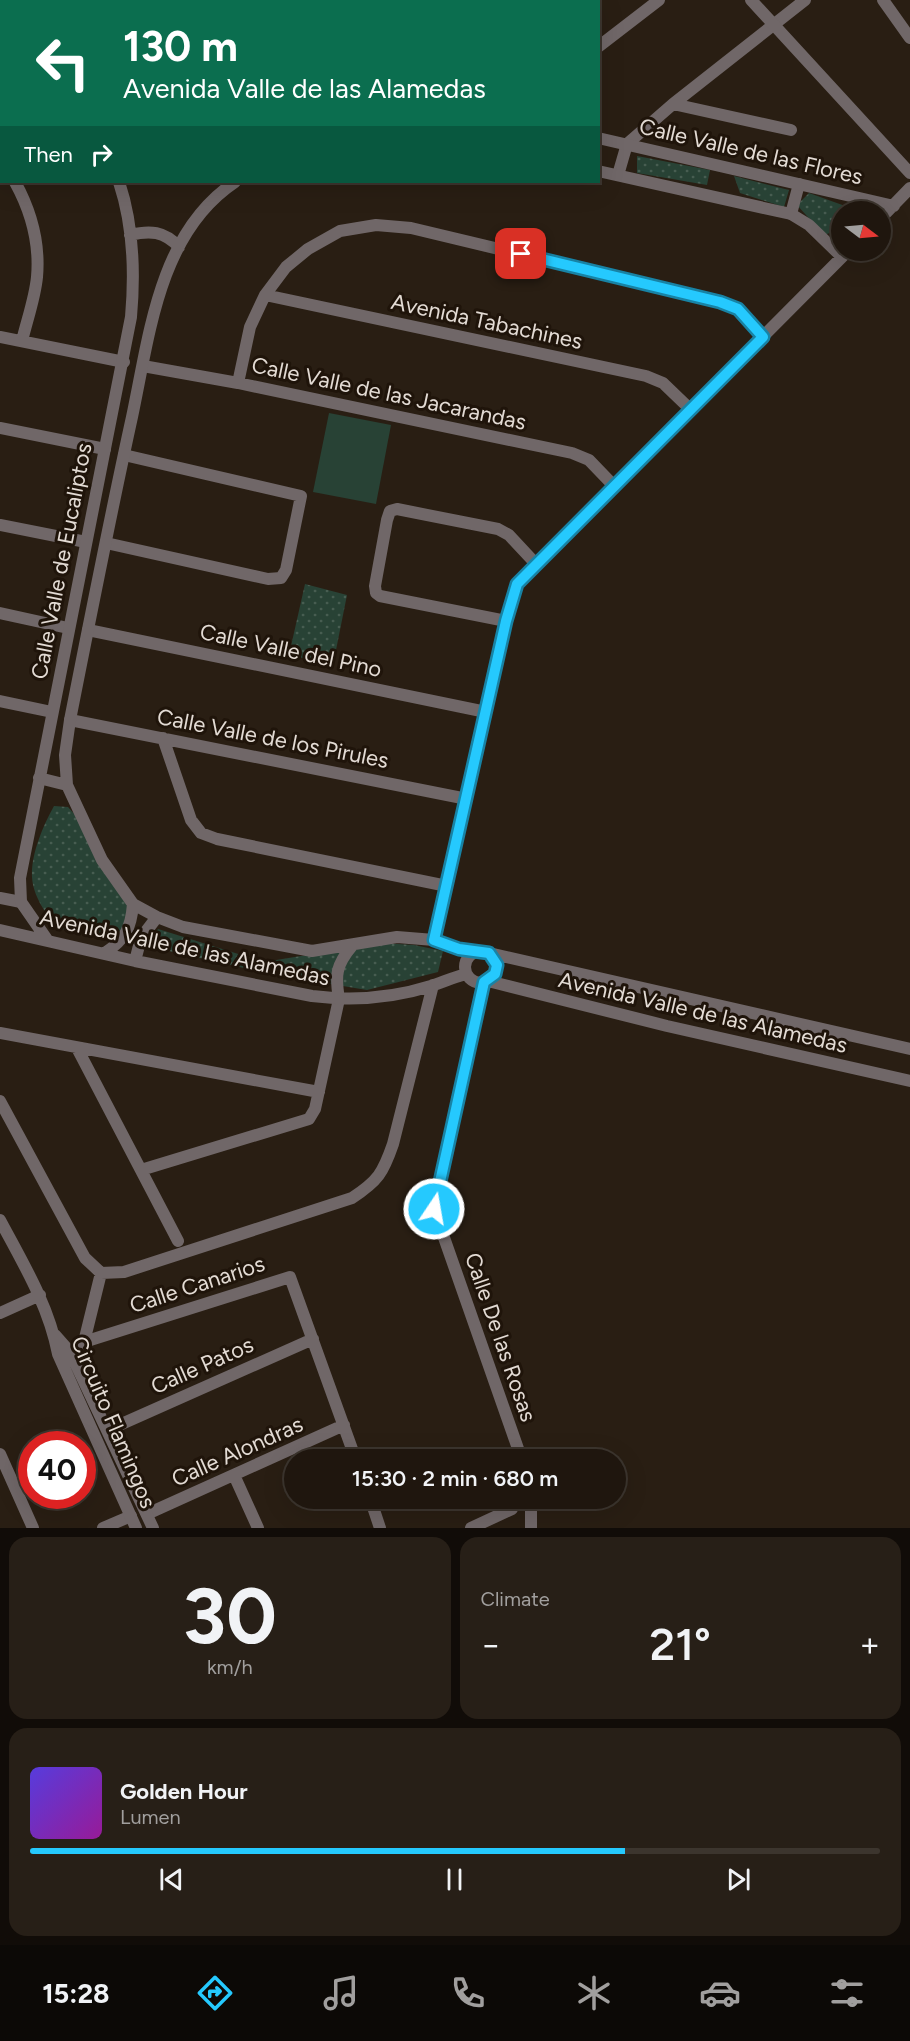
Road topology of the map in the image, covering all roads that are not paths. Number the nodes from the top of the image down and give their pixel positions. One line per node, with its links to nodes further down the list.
1 (659, 0): 7 (street)
2 (751, 0): 5 (street)
3 (805, 0): 5 (street)
4 (883, 0): 6 (street)
5 (774, 25): 8 (street); 13 (street)
6 (910, 38)
7 (600, 46)
8 (673, 104): 9 (street); 11 (street)
9 (791, 130)
10 (600, 138): 11 (street, Calle Valle de las Flores)
11 (627, 144): 14 (street); 18 (street, Calle Valle de las Flores)
12 (600, 171): 14 (street)
13 (910, 173)
14 (618, 175): 22 (street)
15 (16, 183): 30 (street)
16 (119, 183): 23 (street, Calle Valle de Eucaliptos)
17 (233, 183): 25 (street, Calle Valle de Eucaliptos)
18 (799, 184): 20 (street, Calle Valle de las Flores); 22 (street)
19 (910, 188): 20 (street)
20 (894, 206): 21 (street)
21 (891, 209)
22 (791, 214): 24 (street)
23 (130, 235): 25 (street); 31 (street, Calle Valle de Eucaliptos)
24 (831, 243)
25 (179, 247): 32 (street, Calle Valle de Eucaliptos)
26 (838, 261): 29 (street)
27 (265, 295): 29 (street); 33 (street); 34 (street, Avenida Tabachines)
28 (0, 337): 30 (street)
29 (763, 337): 34 (street)
30 (22, 341): 31 (street)
31 (124, 362): 36 (street, Calle Valle de Eucaliptos)
32 (143, 366): 33 (street, Calle Valle de las Jacarandas); 37 (street, Calle Valle de Eucaliptos)
33 (238, 383): 38 (street, Calle Valle de las Jacarandas)
34 (690, 410): 38 (street)
35 (0, 428): 36 (street)
36 (105, 449): 40 (street, Calle Valle de Eucaliptos)
37 (124, 455): 41 (street, Calle Valle de Eucaliptos); 41 (street)
38 (614, 486): 42 (street)
39 (0, 525): 40 (street)
40 (86, 542): 45 (street, Calle Valle de Eucaliptos)
41 (106, 543): 46 (street, Calle Valle de Eucaliptos)
42 (537, 564): 44 (street); 44 (street)
43 (0, 613): 45 (street)
44 (506, 621): 49 (street)
45 (68, 628): 48 (street, Calle Valle de Eucaliptos)
46 (88, 630): 49 (street, Calle Valle del Pino); 50 (street, Calle Valle de Eucaliptos)
47 (0, 701): 48 (street)
48 (52, 712): 52 (street, Calle Valle de Eucaliptos)
49 (486, 712): 54 (street)
50 (70, 720): 51 (street, Calle Valle de los Pirules); 53 (street, Calle Valle de Eucaliptos)
51 (163, 738): 54 (street, Calle Valle de los Pirules); 55 (street)
52 (39, 778): 53 (street); 57 (street, Calle Valle de Eucaliptos)
53 (67, 785): 58 (street, Calle Valle de Eucaliptos)
54 (467, 799): 55 (street)
55 (447, 886): 61 (street)
56 (0, 898): 57 (street)
57 (21, 902): 62 (street)
58 (133, 903): 59 (street, Avenida Valle de las Alamedas); 65 (street)
59 (157, 917): 63 (street, Avenida Valle de las Alamedas); 66 (street)
60 (0, 930): 62 (street, Avenida Valle de las Alamedas)
61 (434, 940): 63 (street, Avenida Valle de las Alamedas); 64 (street, Avenida Valle de las Alamedas)
62 (48, 941): 65 (street, Avenida Valle de las Alamedas)
63 (352, 946): 70 (street)
64 (483, 952): 67 (street); 68 (street); 73 (street, Avenida Valle de las Alamedas)
65 (105, 953): 66 (street, Avenida Valle de las Alamedas)
66 (135, 961): 70 (street, Avenida Valle de las Alamedas)
67 (466, 974): 68 (street); 69 (street, Avenida Valle de las Alamedas)
68 (486, 982): 74 (street, Avenida Valle de las Alamedas); 89 (street, Calle De las Rosas)
69 (433, 985): 70 (street, Avenida Valle de las Alamedas); 80 (street)
70 (339, 999): 75 (street)
71 (0, 1033): 72 (street)
72 (77, 1048): 75 (street); 77 (street)
73 (910, 1049)
74 (910, 1082)
75 (319, 1092): 77 (street)
76 (0, 1101): 80 (street)
77 (141, 1170): 79 (street)
78 (0, 1220): 81 (street, Circuito Flamingos)
79 (178, 1241)
80 (101, 1273): 84 (street)
81 (40, 1295): 82 (street); 85 (street, Circuito Flamingos)
82 (0, 1312)
83 (313, 1339): 84 (street, Calle Canarios); 86 (street, Calle Canarios); 87 (street, Calle Patos)
84 (84, 1342): 85 (street, Calle Canarios)
85 (64, 1353): 87 (street, Circuito Flamingos); 97 (street, Circuito Flamingos)
86 (344, 1425): 88 (street, Calle Canarios); 92 (street, Calle Alondras)
87 (108, 1430): 96 (street, Circuito Flamingos)
88 (352, 1449)
89 (518, 1449)
90 (0, 1454): 91 (street)
91 (3, 1470): 99 (street)
92 (234, 1475): 96 (street, Calle Alondras); 103 (street)
93 (374, 1509): 104 (street)
94 (512, 1509): 98 (street)
95 (531, 1509): 105 (street)
96 (147, 1514): 102 (street, Circuito Flamingos)
97 (131, 1516): 100 (street); 101 (street, Circuito Flamingos)
98 (477, 1527)
99 (33, 1528)
100 (103, 1528)
101 (136, 1528)
102 (153, 1528)
103 (258, 1528)
104 (380, 1528)
105 (531, 1528)

